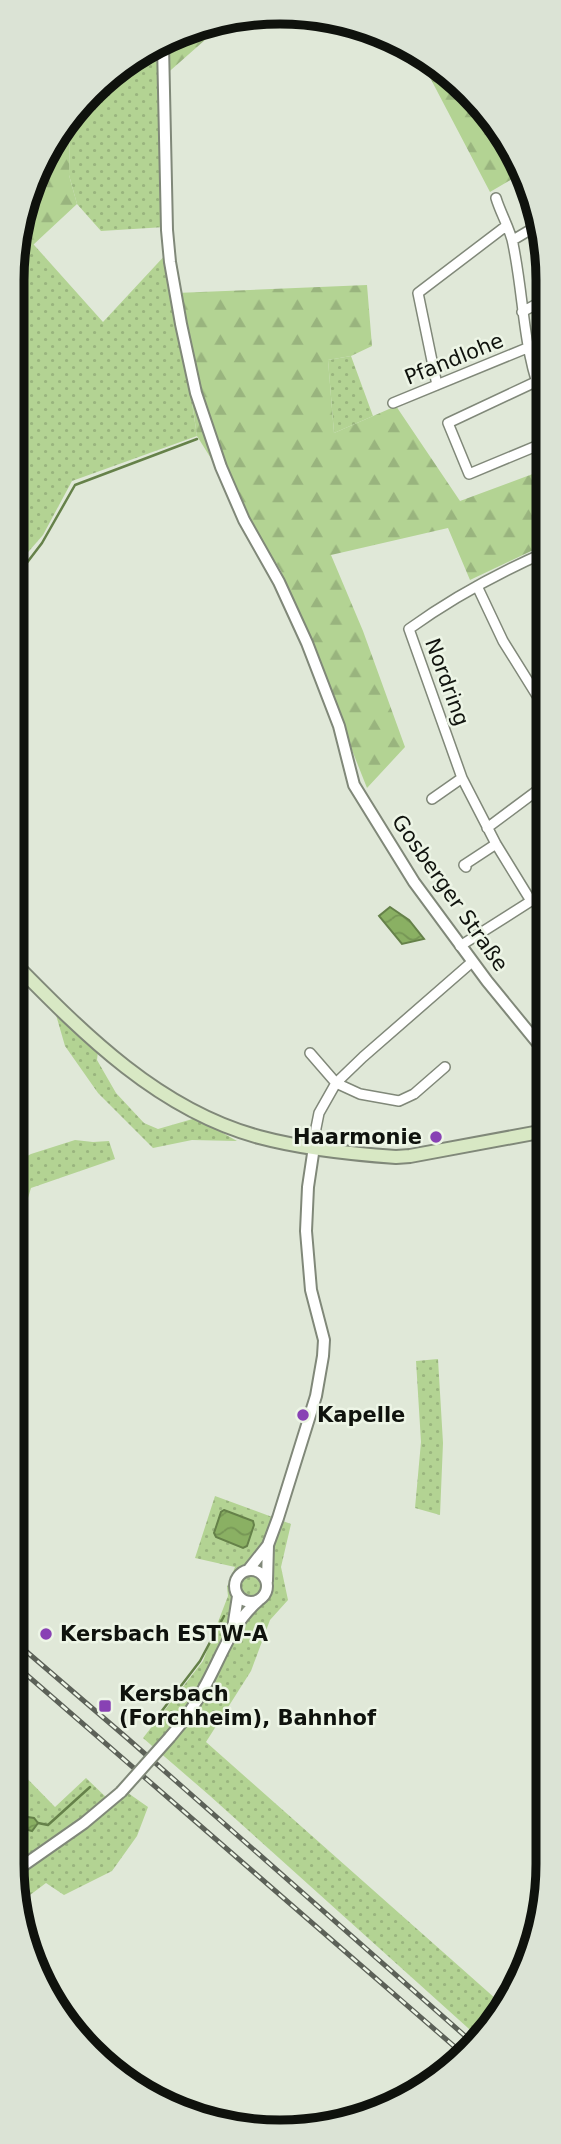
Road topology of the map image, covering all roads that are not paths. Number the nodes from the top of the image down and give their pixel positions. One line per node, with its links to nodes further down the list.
1 (163, 53): 24 (street, Gosberger Straße)
2 (496, 198): 3 (street, Pfandlohe)
3 (506, 226): 5 (street, Pfandlohe); 10 (street)
4 (532, 229): 5 (street)
5 (513, 240): 7 (street, Pfandlohe)
6 (536, 304): 7 (street)
7 (522, 312): 8 (street, Pfandlohe)
8 (527, 348): 9 (street, Pfandlohe); 10 (street, Pfandlohe)
9 (536, 383): 12 (street)
10 (437, 385): 11 (street, Pfandlohe)
11 (393, 403)
12 (536, 446)
13 (536, 556): 14 (street, Nordring)
14 (477, 586): 15 (street); 16 (street, Nordring)
15 (536, 694)
16 (462, 778): 18 (street); 19 (street, Nordring)
17 (536, 791): 19 (street)
18 (432, 799)
19 (487, 828): 20 (street, Nordring)
20 (496, 844): 21 (street); 23 (street, Nordring)
21 (466, 867)
22 (536, 897): 23 (street)
23 (531, 901): 24 (street)
24 (460, 946): 25 (street, Gosberger Straße)
25 (472, 962): 27 (street, Gosberger Straße); 30 (street)
26 (24, 973): 32 (main road)
27 (536, 1042)
28 (310, 1053): 30 (street)
29 (445, 1068): 30 (street)
30 (336, 1083): 32 (street)
31 (536, 1134): 32 (main road)
32 (319, 1148): 33 (street)
33 (268, 1545): 34 (street); 35 (street)
34 (249, 1569): 35 (street); 36 (street)
35 (267, 1581): 37 (street)
36 (237, 1596): 37 (street); 38 (street)
37 (258, 1601): 38 (street)
38 (232, 1630): 39 (street, bridge)
39 (24, 1865)

